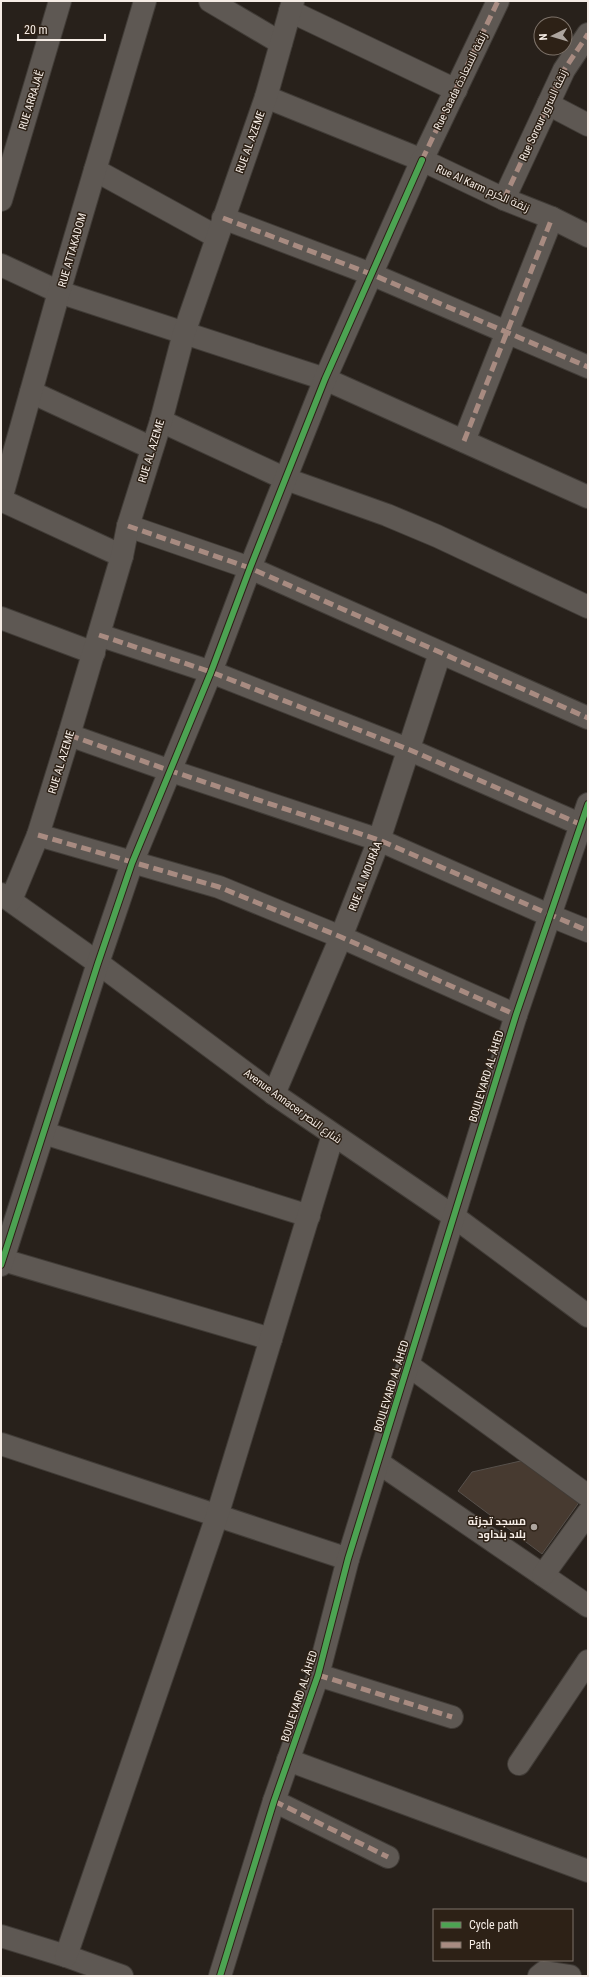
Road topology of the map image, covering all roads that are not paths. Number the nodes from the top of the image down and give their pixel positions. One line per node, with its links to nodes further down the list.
1 (60, 1): 15 (street, RUE ARRAJAË)
2 (145, 1): 13 (street, RUE ATTAKADOM)
3 (210, 1): 7 (street)
4 (498, 1): 8 (street, Rue Saada زنقة السعادة)
5 (292, 6): 7 (street, RUE AL AZEME); 8 (street)
6 (588, 34): 10 (street, Rue Sorour زنقة السرور)
7 (281, 43): 9 (street, RUE AL AZEME)
8 (456, 90): 12 (street, Rue Saada زنقة السعادة)
9 (266, 97): 12 (street, Rue Al Karm زنقة الكرم); 17 (street, RUE AL AZEME)
10 (548, 104): 11 (street); 14 (street, Rue Sorour زنقة السرور)
11 (588, 125)
12 (422, 160): 14 (street, Rue Al Karm زنقة الكرم); 20 (street, Rue Saada زنقة السعادة)
13 (95, 170): 17 (street); 21 (street, RUE ATTAKADOM)
14 (504, 199): 16 (street, Rue Al Karm زنقة الكرم)
15 (1, 200)
16 (552, 218): 18 (street, Rue Al Karm زنقة الكرم); 22 (street)
17 (220, 228): 20 (street); 23 (street, RUE AL AZEME)
18 (588, 236)
19 (1, 264): 21 (street)
20 (371, 274): 22 (street); 25 (street, Rue Saada زنقة السعادة)
21 (59, 292): 23 (street); 26 (street, RUE ATTAKADOM)
22 (507, 331): 24 (street); 28 (street)
23 (184, 333): 25 (street); 27 (street, RUE AL AZEME)
24 (588, 367)
25 (325, 379): 28 (street); 30 (street, Rue Saada زنقة السعادة)
26 (31, 392): 29 (street); 31 (street, RUE ATTAKADOM)
27 (161, 421): 29 (street, RUE AL AZEME); 30 (street)
28 (464, 441): 32 (street)
29 (152, 448): 33 (street, RUE AL AZEME)
30 (286, 479): 35 (street, Rue Saada زنقة السعادة); 36 (street)
31 (2, 493): 34 (street)
32 (588, 497)
33 (128, 526): 34 (street, RUE AL AZEME); 35 (street)
34 (122, 556): 38 (street, RUE AL AZEME)
35 (250, 568): 39 (street); 40 (street, Rue Saada زنقة السعادة)
36 (588, 607)
37 (1, 618): 38 (street)
38 (96, 644): 40 (street); 42 (street, RUE AL AZEME)
39 (440, 653): 41 (street); 43 (street, RUE AL MOURÂA)
40 (211, 672): 43 (street); 44 (street, Rue Saada زنقة السعادة)
41 (588, 718)
42 (69, 735): 44 (street); 47 (street, RUE AL AZEME)
43 (410, 750): 46 (street); 48 (street, RUE AL MOURÂA)
44 (171, 771): 48 (street); 49 (street, Rue Saada زنقة السعادة)
45 (588, 804): 46 (street, BOULEVARD AL ÂHED)
46 (584, 827): 51 (street, BOULEVARD AL ÂHED)
47 (38, 835): 49 (street); 50 (street, RUE AL AZEME)
48 (379, 840): 51 (street); 53 (street, RUE AL MOURÂA)
49 (132, 863): 53 (street); 54 (street, Rue Saada زنقة السعادة)
50 (6, 897): 54 (street, Avenue Annacer شارع النصر)
51 (551, 916): 52 (street); 55 (street, BOULEVARD AL ÂHED)
52 (588, 931)
53 (341, 937): 55 (street); 56 (street, RUE AL MOURÂA)
54 (98, 963): 56 (street, Avenue Annacer شارع النصر); 57 (street, Rue Saada زنقة السعادة)
55 (516, 1015): 60 (street, BOULEVARD AL ÂHED)
56 (274, 1094): 58 (street, Avenue Annacer شارع النصر)
57 (44, 1133): 59 (street); 61 (street, Rue Saada زنقة السعادة)
58 (333, 1135): 59 (street); 60 (street, Avenue Annacer شارع النصر)
59 (309, 1216): 63 (street)
60 (453, 1216): 62 (street, Avenue Annacer شارع النصر); 64 (street, BOULEVARD AL ÂHED)
61 (2, 1263): 63 (street)
62 (588, 1316)
63 (271, 1339): 69 (street)
64 (408, 1365): 66 (street, BOULEVARD AL ÂHED); 67 (street)
65 (1, 1444): 69 (street)
66 (379, 1463): 70 (street, BOULEVARD AL ÂHED); 71 (street)
67 (588, 1496)
68 (588, 1513): 71 (street)
69 (217, 1516): 70 (street); 82 (street)
70 (348, 1558): 74 (street, BOULEVARD AL ÂHED)
71 (543, 1575): 72 (street)
72 (588, 1606)
73 (588, 1661): 77 (street)
74 (318, 1675): 75 (street); 76 (street, BOULEVARD AL ÂHED)
75 (452, 1717)
76 (288, 1760): 78 (street, BOULEVARD AL ÂHED); 80 (street)
77 (519, 1764)
78 (274, 1801): 79 (street); 85 (street, BOULEVARD AL ÂHED)
79 (388, 1857)
80 (588, 1870)
81 (1, 1936): 82 (street)
82 (66, 1956): 83 (street)
83 (85, 1970): 84 (street)
84 (122, 1976)
85 (220, 1976)
86 (539, 1976): 87 (street)
87 (570, 1976)

